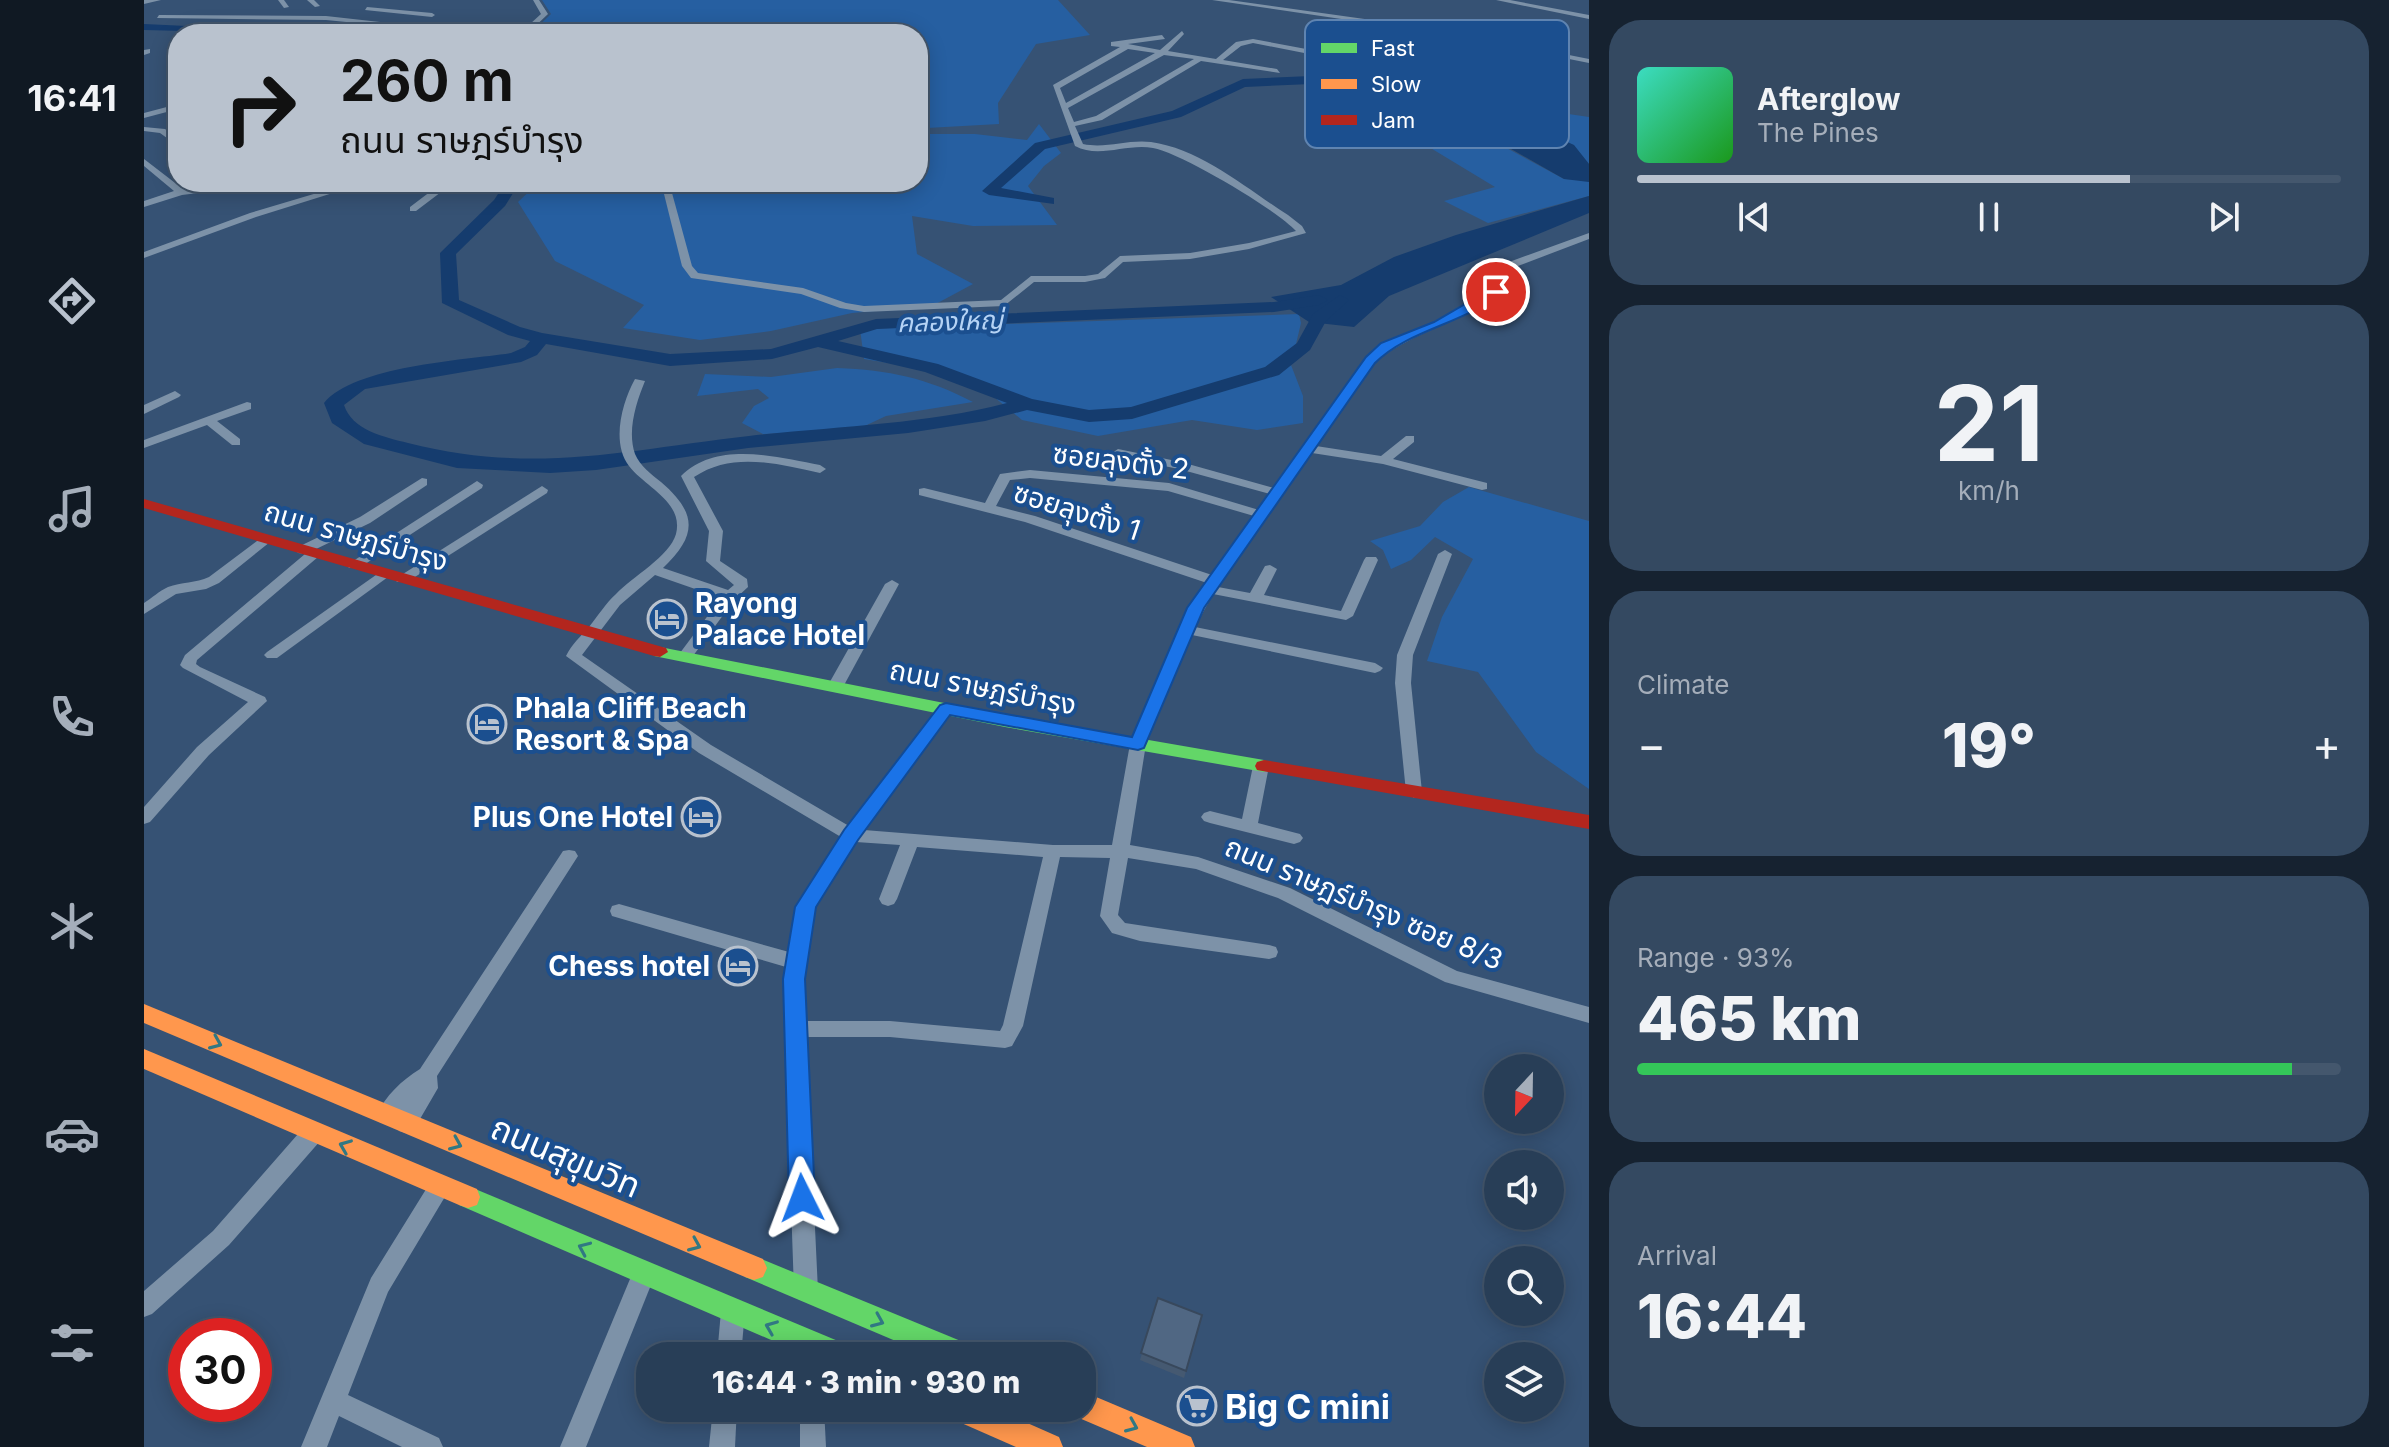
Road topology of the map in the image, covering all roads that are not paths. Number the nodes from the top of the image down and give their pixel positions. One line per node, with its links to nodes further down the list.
1 (155, 0): 7 (street)
2 (310, 0): 9 (street)
3 (409, 0): 8 (street); 11 (street)
4 (536, 0): 18 (street)
5 (1215, 0): 15 (street)
6 (1499, 0): 14 (street)
7 (144, 2)
8 (427, 2)
9 (317, 6)
10 (367, 9): 11 (street)
11 (385, 11): 12 (street); 16 (street)
12 (432, 15)
13 (159, 17): 16 (street)
14 (1589, 17)
15 (1358, 20)
16 (361, 22): 17 (street)
17 (382, 24)
18 (534, 24)
19 (1182, 33): 23 (street)
20 (1126, 47): 21 (street); 21 (street); 29 (street)
21 (1145, 50): 23 (street)
22 (1305, 51): 27 (street)
23 (1161, 53): 25 (street); 29 (street)
24 (1569, 57): 26 (street)
25 (1198, 60): 27 (street); 33 (street)
26 (1589, 61)
27 (1216, 62): 28 (street)
28 (1277, 71)
29 (1064, 107): 33 (street)
30 (168, 109): 31 (street)
31 (144, 116)
32 (144, 129): 34 (street)
33 (1071, 129): 41 (street)
34 (168, 135)
35 (144, 162): 36 (street)
36 (168, 181)
37 (181, 192): 42 (street)
38 (261, 192): 44 (street)
39 (330, 192): 44 (street)
40 (436, 192): 43 (street)
41 (668, 192)
42 (144, 204)
43 (413, 209)
44 (263, 212): 46 (street)
45 (1589, 236): 55 (street)
46 (144, 255)
47 (639, 381): 73 (street)
48 (175, 395): 50 (street)
49 (247, 406): 51 (street)
50 (144, 410)
51 (209, 421): 53 (street); 54 (street)
52 (1410, 439): 57 (street)
53 (236, 442)
54 (144, 444)
55 (1309, 449): 57 (street); 64 (street)
56 (1118, 453): 64 (street)
57 (1384, 460): 61 (street)
58 (820, 469): 79 (street)
59 (422, 482): 69 (street)
60 (477, 485): 72 (street)
61 (1482, 486)
62 (542, 490): 76 (street)
63 (924, 492): 66 (street, ซอยลุงตั้ง 1)
64 (1279, 493): 67 (street)
65 (144, 503): 68 (street, ถนน ราษฎร์บำรุง)
66 (989, 508): 67 (street, ซอยลุงตั้ง 2); 78 (street, ซอยลุงตั้ง 1)
67 (1263, 515): 78 (street)
68 (265, 539): 69 (street, ถนน ราษฎร์บำรุง); 81 (street)
69 (308, 552): 72 (street, ถนน ราษฎร์บำรุง); 93 (street)
70 (1445, 554): 91 (street)
71 (1371, 560): 80 (street, ซอยลุงตั้ง 1)
72 (354, 565): 75 (street, ถนน ราษฎร์บำรุง)
73 (652, 569): 79 (street); 83 (street)
74 (1270, 569): 80 (street)
75 (383, 574): 76 (street, ถนน ราษฎร์บำรุง); 84 (street)
76 (402, 579): 83 (street, ถนน ราษฎร์บำรุง)
77 (892, 584): 87 (street)
78 (1212, 585): 80 (street, ซอยลุงตั้ง 1); 82 (street)
79 (730, 596): 85 (street)
80 (1255, 598)
81 (144, 610)
82 (1188, 630): 86 (street); 89 (street)
83 (592, 633): 85 (street, ถนน ราษฎร์บำรุง); 96 (street, ถนน ราษฎร์บำรุง ซอย 8/3)
84 (272, 655)
85 (685, 657): 87 (street, ถนน ราษฎร์บำรุง)
86 (1375, 668)
87 (835, 687): 88 (street, ถนน ราษฎร์บำรุง)
88 (946, 709): 89 (street, ถนน ราษฎร์บำรุง); 96 (street)
89 (1138, 744): 90 (street, ถนน ราษฎร์บำรุง); 100 (street)
90 (1261, 766): 91 (street, ถนน ราษฎร์บำรุง); 95 (street)
91 (1414, 792): 94 (street, ถนน ราษฎร์บำรุง)
92 (1210, 817): 95 (street)
93 (144, 818)
94 (1589, 822)
95 (1249, 826): 97 (street)
96 (851, 835): 98 (street, ถนน ราษฎร์บำรุง ซอย 8/3); 105 (street)
97 (1294, 838)
98 (911, 839): 99 (street, ถนน ราษฎร์บำรุง ซอย 8/3); 102 (street)
99 (1053, 851): 100 (street, ถนน ราษฎร์บำรุง ซอย 8/3); 108 (street)
100 (1121, 852): 104 (street); 107 (street, ถนน ราษฎร์บำรุง ซอย 8/3)
101 (569, 856): 110 (street)
102 (888, 899)
103 (619, 911): 105 (street)
104 (1269, 952)
105 (796, 962): 108 (street)
106 (144, 1013): 110 (street, ถนนสุขุมวิท, one-way to 110)
107 (1589, 1015)
108 (795, 1029): 114 (street)
109 (144, 1059): 111 (street)
110 (397, 1120): 114 (street, ถนนสุขุมวิท, one-way to 114)
111 (313, 1133): 112 (street, one-way to 111); 115 (street)
112 (441, 1185): 113 (street, one-way to 112); 120 (street)
113 (643, 1275): 116 (street); 127 (street)
114 (806, 1291): 119 (street, ถนนสุขุมวิท, one-way to 119)
115 (144, 1306)
116 (733, 1311): 117 (street); 118 (street, one-way to 116)
117 (730, 1342)
118 (795, 1342)
119 (929, 1342)
120 (334, 1401): 125 (street); 126 (street)
121 (1096, 1411): 131 (street, one-way to 131)
122 (724, 1422): 128 (street)
123 (812, 1422): 129 (street)
124 (992, 1422): 130 (street)
125 (314, 1447)
126 (430, 1447)
127 (573, 1447)
128 (722, 1447)
129 (813, 1447)
130 (1049, 1447)
131 (1181, 1447)

